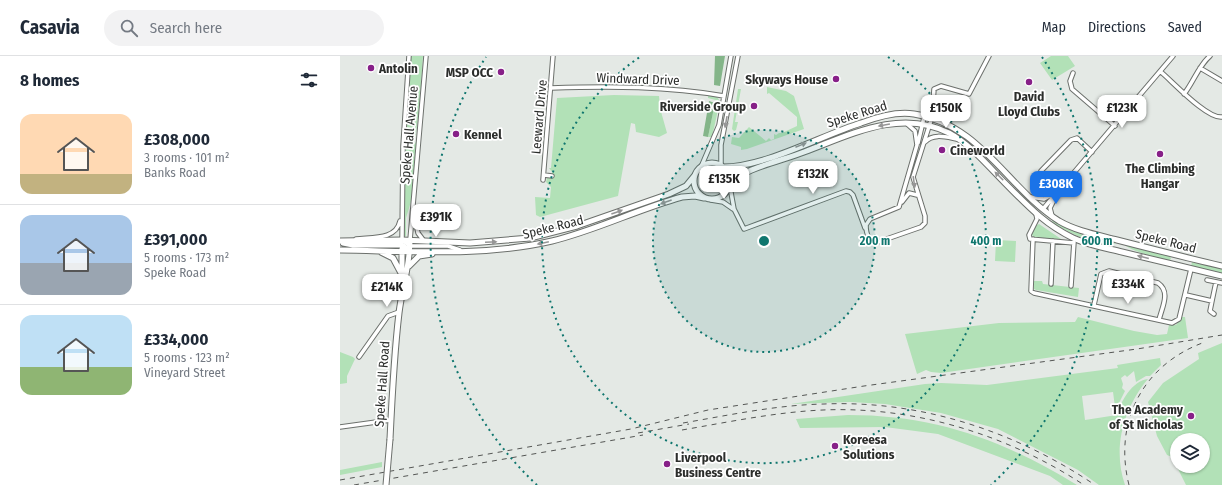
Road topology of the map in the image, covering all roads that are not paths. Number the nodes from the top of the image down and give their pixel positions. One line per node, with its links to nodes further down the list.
1 (409, 56): 48 (street, Speke Hall Avenue)
2 (426, 56): 44 (street, Speke Hall Avenue)
3 (553, 56): 13 (street, Leeward Drive)
4 (731, 56): 15 (street)
5 (738, 56): 30 (street, one-way to 30)
6 (989, 56): 16 (street)
7 (1173, 56): 10 (street)
8 (1210, 56): 9 (street)
9 (1200, 68): 12 (street); 14 (street)
10 (1161, 72): 14 (street); 25 (street)
11 (1073, 73): 25 (street)
12 (1222, 81)
13 (551, 88): 15 (street, Windward Drive); 32 (street, Leeward Drive)
14 (1184, 94): 20 (street)
15 (724, 96): 31 (street)
16 (933, 96): 17 (street); 21 (street)
17 (926, 109): 18 (street); 19 (street)
18 (917, 114): 19 (highway, Speke Road); 30 (highway, Speke Road, one-way to 18)
19 (924, 116): 21 (highway, Speke Road); 23 (street)
20 (1222, 117)
21 (932, 118): 24 (street); 40 (highway, Speke Road)
22 (906, 123): 23 (highway, Speke Road); 28 (street); 37 (highway, Speke Road, one-way to 37)
23 (923, 124): 24 (highway, Speke Road); 28 (street)
24 (929, 126): 26 (highway, Speke Road); 27 (street)
25 (1115, 126): 29 (street)
26 (957, 139): 27 (street); 47 (highway, Speke Road, one-way to 26)
27 (923, 144): 39 (street, one-way to 39)
28 (917, 145): 43 (street)
29 (1092, 152): 35 (street); 38 (street)
30 (722, 166): 31 (highway); 37 (highway)
31 (701, 167): 33 (highway)
32 (544, 175): 34 (street); 36 (street, Leeward Drive)
33 (696, 175): 41 (highway); 52 (highway, Speke Road, one-way to 33)
34 (552, 176)
35 (1042, 178)
36 (544, 180)
37 (730, 186): 42 (highway); 46 (street)
38 (1058, 191): 40 (street); 45 (street); 49 (street)
39 (917, 195): 43 (street); 53 (street)
40 (1030, 196): 45 (highway, Speke Road)
41 (704, 198): 42 (highway); 54 (highway, Speke Road, one-way to 54)
42 (710, 200): 46 (street)
43 (901, 202): 51 (street)
44 (412, 205): 57 (street); 61 (street, Speke Hall Avenue)
45 (1042, 209): 47 (highway); 49 (highway, Speke Road)
46 (734, 210): 50 (street)
47 (1036, 214): 55 (street); 59 (highway, Speke Road)
48 (401, 216): 56 (street); 60 (street, Speke Hall Avenue)
49 (1052, 216): 65 (highway, Speke Road)
50 (862, 218): 51 (street); 53 (street)
51 (870, 219): 53 (street)
52 (575, 227): 54 (highway); 57 (highway, Speke Road, one-way to 52)
53 (866, 231)
54 (577, 234): 64 (highway, Speke Road, one-way to 64)
55 (1033, 239): 58 (street, Speke Road); 78 (street)
56 (340, 241): 60 (highway)
57 (424, 241): 61 (highway, Speke Road)
58 (1053, 241): 59 (street, Speke Road); 74 (street)
59 (1074, 241): 66 (highway, Speke Road, one-way to 59); 75 (street)
60 (402, 245): 61 (highway); 61 (highway); 63 (highway); 69 (highway, Speke Hall Road)
61 (410, 245): 64 (highway, Speke Road); 69 (highway, Speke Hall Road)
62 (340, 250): 63 (highway)
63 (376, 251): 69 (highway)
64 (463, 251): 69 (highway)
65 (1174, 255): 66 (highway); 67 (highway, Speke Road)
66 (1172, 264): 68 (highway, Speke Road)
67 (1222, 266)
68 (1192, 269): 70 (highway, Speke Road); 76 (street)
69 (404, 272): 80 (highway, Speke Hall Road)
70 (1222, 276)
71 (1207, 280): 72 (street)
72 (1216, 282): 73 (street); 77 (street)
73 (1222, 283)
74 (1051, 284)
75 (1071, 286)
76 (1186, 295): 77 (street); 83 (street)
77 (1212, 301): 79 (street)
78 (1094, 305): 83 (street); 83 (street)
79 (1210, 311): 81 (street); 82 (street)
80 (399, 312): 84 (street); 85 (highway, Speke Hall Road)
81 (1204, 313)
82 (1214, 314)
83 (1159, 320)
84 (359, 357)
85 (391, 420): 86 (street); 87 (highway, Speke Hall Road, bridge)
86 (340, 427)
87 (386, 485)

